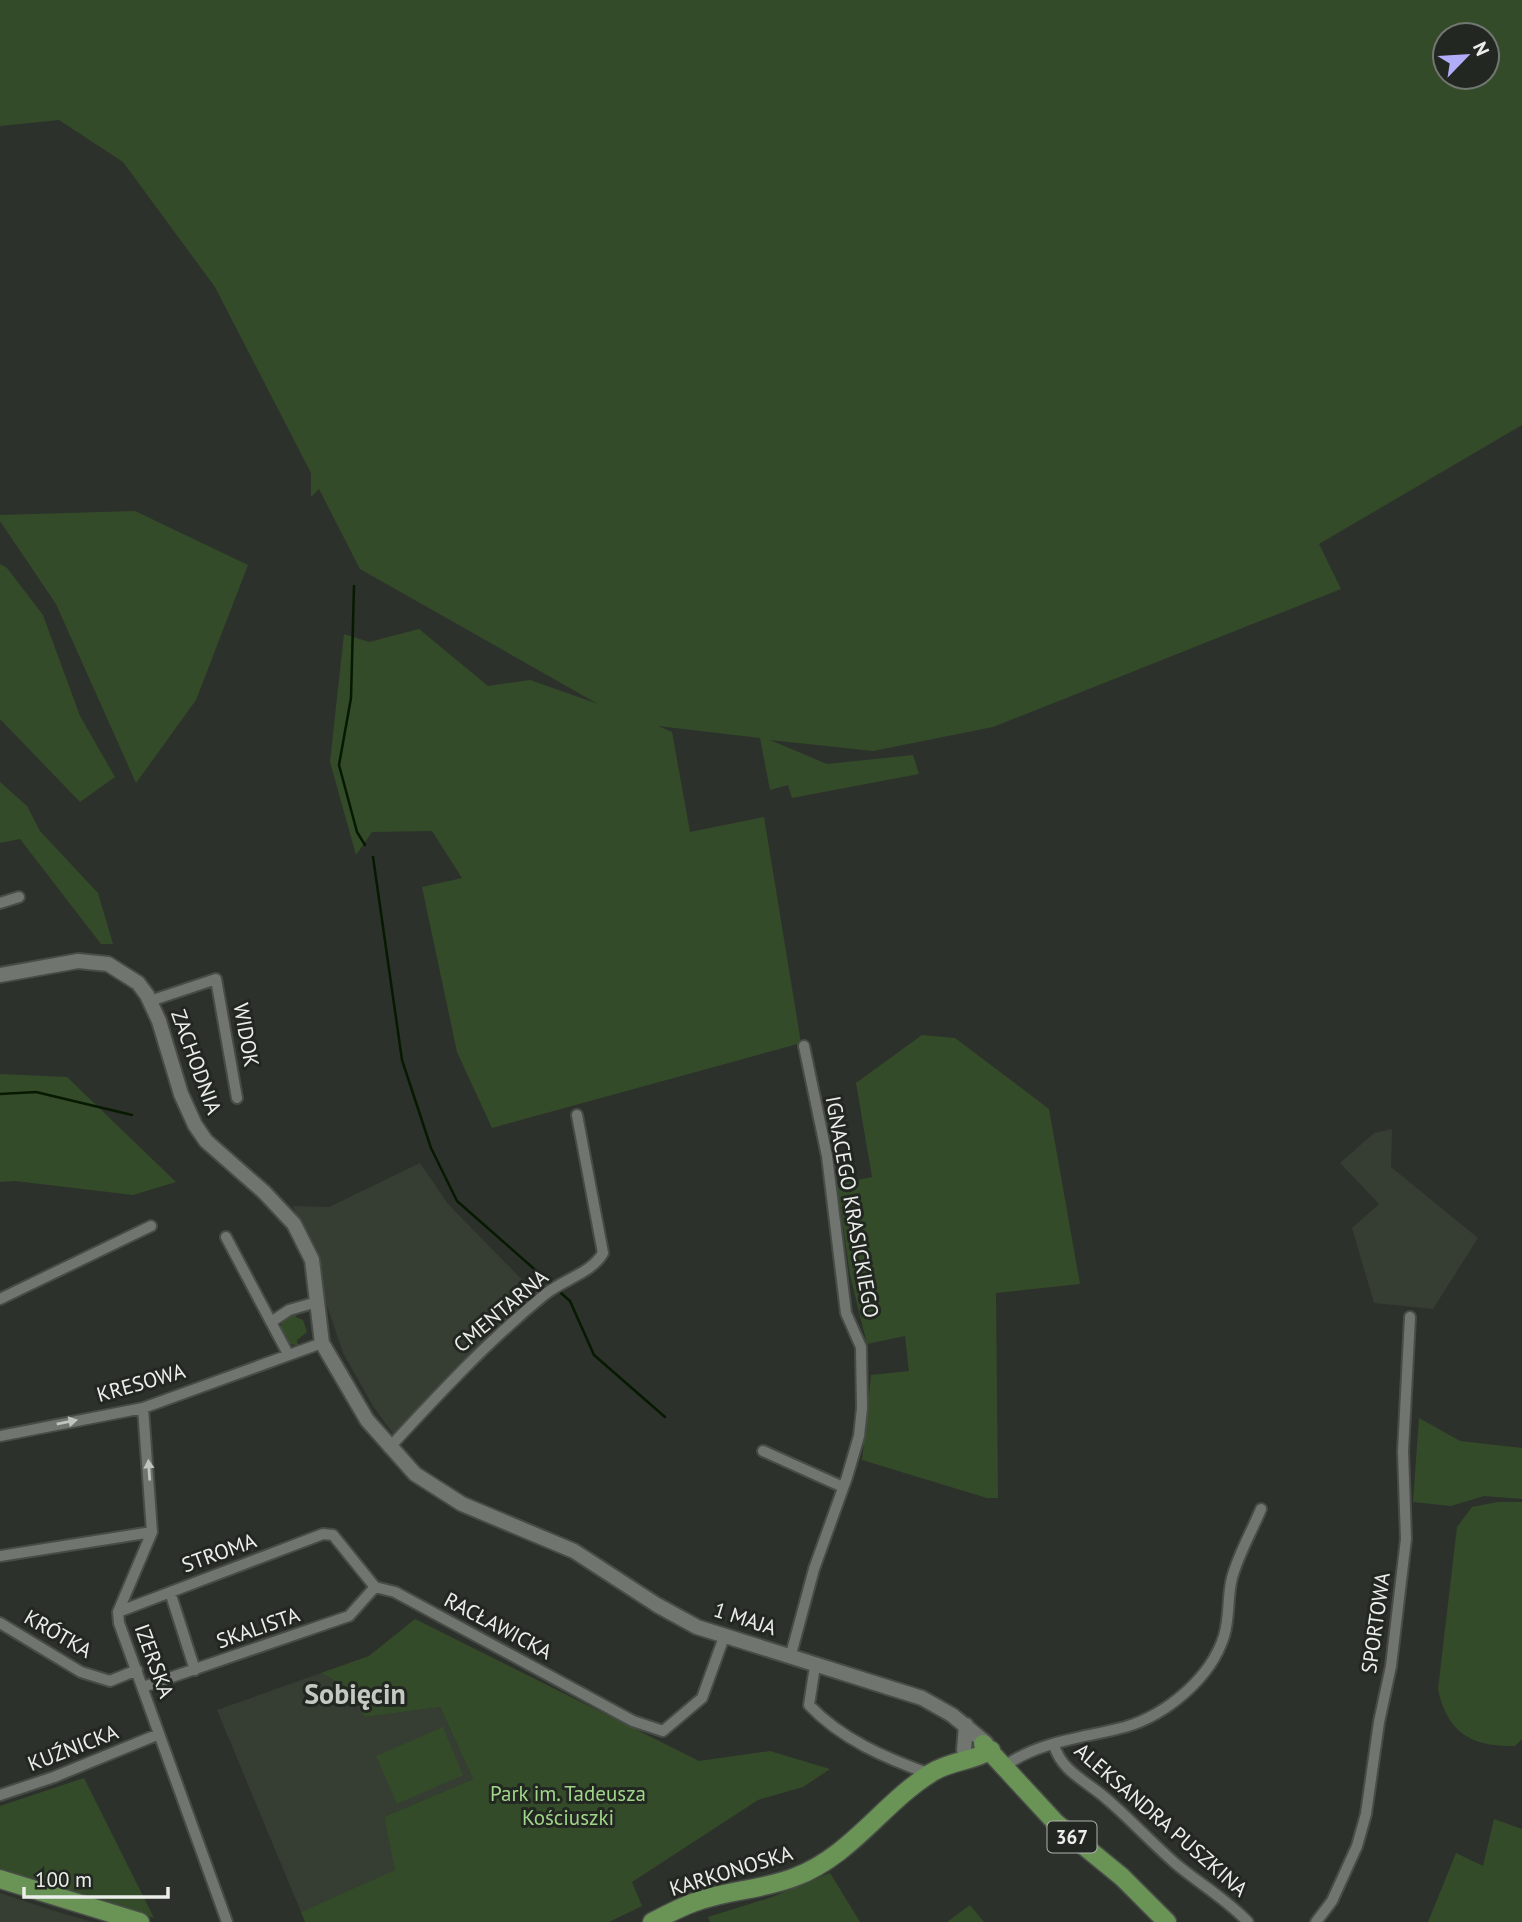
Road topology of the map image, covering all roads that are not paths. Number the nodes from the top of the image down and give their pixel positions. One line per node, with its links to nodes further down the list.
1 (19, 897): 2 (street)
2 (0, 903)
3 (0, 975): 4 (street, ZACHODNIA / 367)
4 (150, 1001): 6 (street, WIDOK); 11 (street, ZACHODNIA / 367)
5 (804, 1046): 20 (street, IGNACEGO KRASICKIEGO)
6 (237, 1098)
7 (577, 1115): 18 (street, CMENTARNA)
8 (151, 1226): 10 (street)
9 (226, 1237): 13 (street)
10 (0, 1299)
11 (317, 1302): 13 (street); 14 (street, 367)
12 (1410, 1317): 48 (street, SPORTOWA)
13 (271, 1322): 15 (street)
14 (322, 1343): 15 (street, KRESOWA); 18 (street, 1 MAJA / 367)
15 (289, 1354): 16 (street, KRESOWA)
16 (143, 1408): 17 (street, KRESOWA, one-way to 16); 22 (street, IZERSKA, one-way to 16)
17 (0, 1436)
18 (389, 1448): 28 (street, 1 MAJA / 367)
19 (763, 1451): 20 (street)
20 (843, 1487): 29 (street, IGNACEGO KRASICKIEGO)
21 (1261, 1509): 36 (street)
22 (152, 1532): 23 (street); 26 (street, IZERSKA)
23 (0, 1556)
24 (375, 1587): 25 (street, STROMA); 28 (street, RACŁAWICKA); 32 (street, SKALISTA)
25 (170, 1592): 26 (street, STROMA); 32 (street)
26 (118, 1612): 31 (street, IZERSKA)
27 (0, 1623): 31 (street, KRÓTKA)
28 (724, 1637): 29 (street, 1 MAJA / 367)
29 (790, 1657): 30 (street, 1 MAJA / 367)
30 (815, 1666): 34 (street, 1 MAJA / 367); 40 (street)
31 (137, 1670): 33 (street, IZERSKA)
32 (195, 1670): 33 (street, SKALISTA)
33 (143, 1687): 35 (street, IZERSKA)
34 (966, 1725): 37 (street, 1 MAJA / 367); 38 (street)
35 (159, 1734): 41 (street, KUŹNICKA); 44 (street, IZERSKA)
36 (1054, 1745): 39 (street); 47 (street, ALEKSANDRA PUSZKINA)
37 (989, 1747): 38 (main road, KARKONOSKA); 39 (main road, 1 MAJA / 367)
38 (959, 1756): 40 (main road, KARKONOSKA)
39 (1005, 1766): 46 (main road, 1 MAJA / 367)
40 (930, 1774): 45 (main road, KARKONOSKA)
41 (0, 1796)
42 (0, 1879): 43 (main road)
43 (140, 1922)
44 (227, 1922)
45 (652, 1922)
46 (1167, 1922)
47 (1248, 1922)
48 (1316, 1922)

